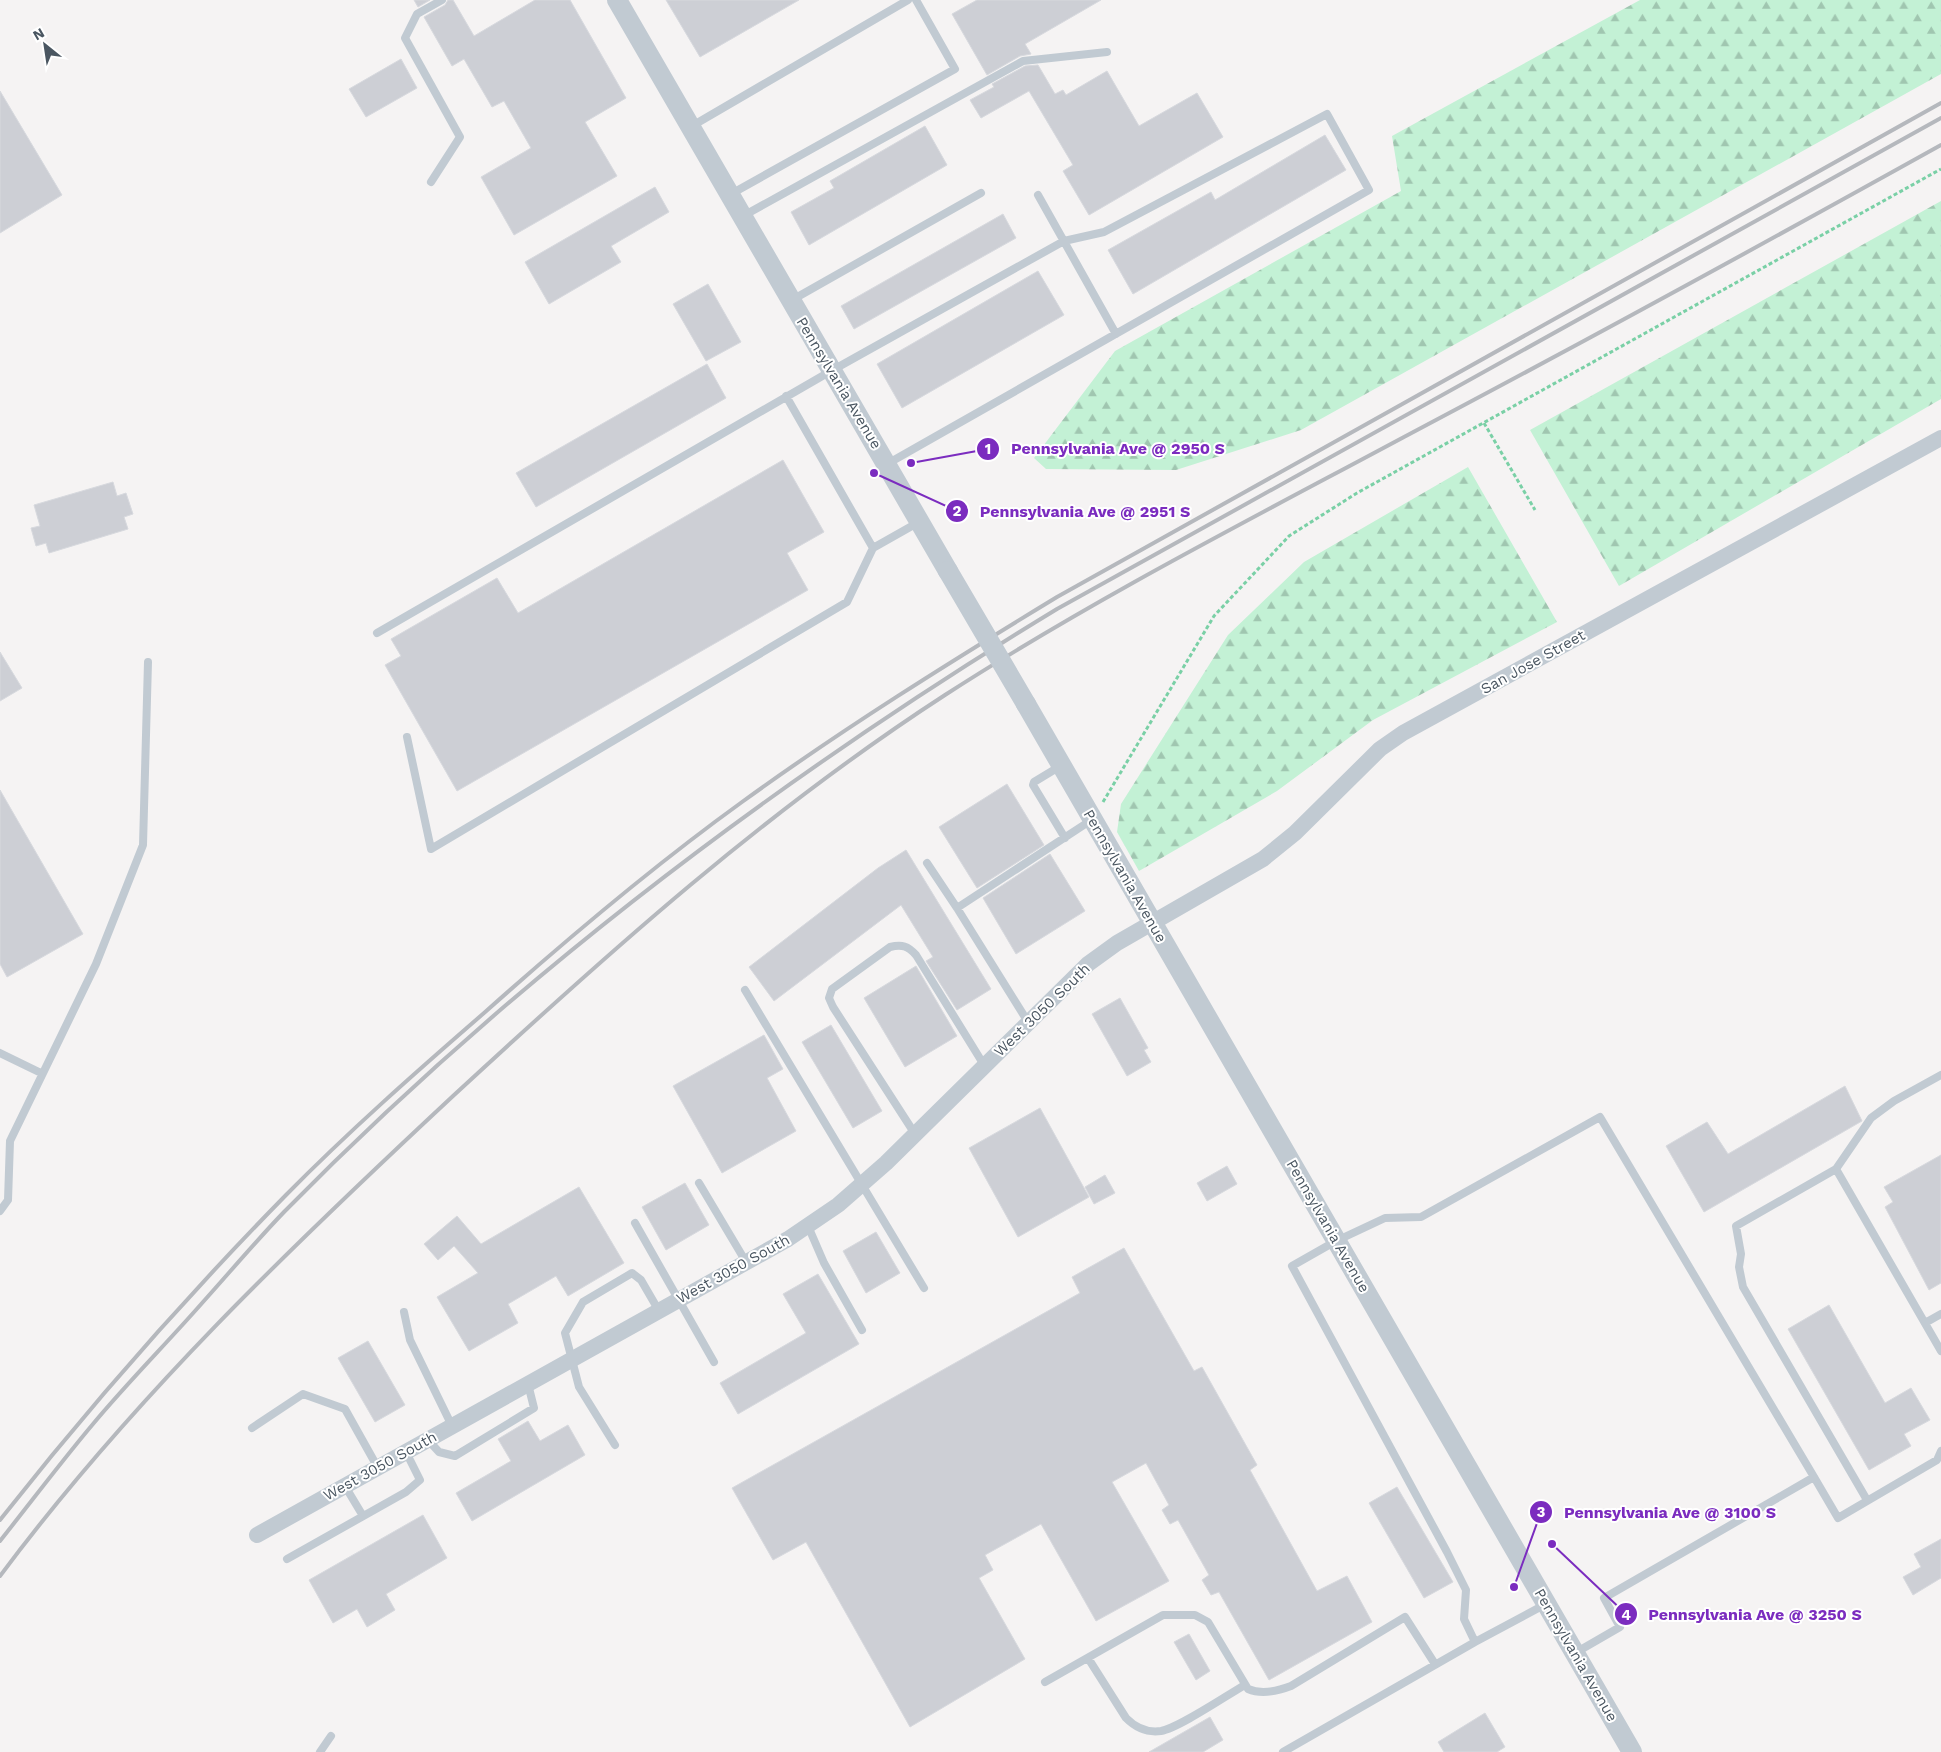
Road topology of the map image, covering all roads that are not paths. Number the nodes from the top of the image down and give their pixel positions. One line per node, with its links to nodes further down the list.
1 (442, 0): 7 (lane)
2 (617, 0): 6 (street, Pennsylvania Avenue)
3 (908, 0): 6 (lane)
4 (916, 0): 9 (lane)
5 (1107, 52): 11 (lane)
6 (690, 127): 9 (street, Pennsylvania Avenue)
7 (431, 182)
8 (981, 193): 13 (lane)
9 (729, 195): 11 (street, Pennsylvania Avenue)
10 (1038, 195): 12 (lane)
11 (742, 216): 13 (street, Pennsylvania Avenue)
12 (1064, 241): 14 (lane); 14 (lane); 15 (lane)
13 (791, 301): 15 (street, Pennsylvania Avenue)
14 (1116, 334): 18 (lane)
15 (831, 371): 16 (lane); 18 (street, Pennsylvania Avenue)
16 (786, 396): 20 (lane); 21 (lane)
17 (1941, 438): 29 (street, San Jose Street)
18 (887, 464): 19 (street, Pennsylvania Avenue)
19 (920, 521): 20 (lane); 24 (street, Pennsylvania Avenue, bridge)
20 (873, 548): 23 (lane)
21 (377, 633)
22 (148, 662): 34 (lane)
23 (407, 737)
24 (1062, 765): 25 (street, Pennsylvania Avenue); 26 (lane)
25 (1093, 820): 26 (lane); 29 (street, Pennsylvania Avenue)
26 (1065, 838): 28 (lane)
27 (927, 863): 28 (lane)
28 (957, 908): 31 (lane)
29 (1152, 923): 31 (street, West 3050 South); 43 (street, Pennsylvania Avenue)
30 (745, 990): 39 (lane)
31 (1028, 1022): 33 (street, West 3050 South)
32 (0, 1053): 34 (lane)
33 (984, 1065): 36 (street, West 3050 South); 36 (lane)
34 (41, 1073): 40 (lane)
35 (1941, 1074): 37 (lane)
36 (915, 1134): 39 (street, West 3050 South)
37 (1836, 1169): 50 (lane); 65 (lane)
38 (700, 1183): 44 (lane)
39 (862, 1184): 42 (street, West 3050 South); 45 (lane)
40 (0, 1211)
41 (635, 1223): 46 (lane)
42 (808, 1226): 44 (street, West 3050 South); 51 (lane)
43 (1336, 1241): 63 (lane); 69 (street, Pennsylvania Avenue); 70 (lane)
44 (746, 1262): 46 (street, West 3050 South)
45 (924, 1288)
46 (678, 1300): 47 (street, West 3050 South); 54 (lane)
47 (659, 1311): 53 (street, West 3050 South); 53 (lane)
48 (404, 1312): 56 (lane)
49 (1941, 1314): 50 (lane)
50 (1925, 1323): 52 (lane)
51 (862, 1330)
52 (1941, 1351)
53 (571, 1360): 55 (street, West 3050 South); 59 (lane)
54 (714, 1362)
55 (528, 1384): 56 (street, West 3050 South); 58 (lane)
56 (452, 1426): 58 (street, West 3050 South)
57 (252, 1428): 62 (lane)
58 (428, 1440): 61 (street, West 3050 South)
59 (615, 1445)
60 (1941, 1451): 65 (lane)
61 (406, 1452): 62 (street, West 3050 South); 66 (lane)
62 (378, 1468): 64 (street, West 3050 South)
63 (1814, 1477): 65 (lane); 71 (lane)
64 (345, 1486): 66 (lane); 67 (street, West 3050 South)
65 (1867, 1500)
66 (363, 1516): 68 (lane)
67 (257, 1535)
68 (286, 1559)
69 (1546, 1604): 70 (lane); 71 (street, Pennsylvania Avenue)
70 (1475, 1642): 73 (lane)
71 (1575, 1654): 79 (street, Pennsylvania Avenue)
72 (1088, 1658): 74 (lane); 75 (lane); 75 (lane)
73 (1435, 1664): 75 (lane); 78 (lane)
74 (1045, 1682)
75 (1246, 1685)
76 (331, 1736): 77 (lane)
77 (320, 1752)
78 (1283, 1752)
79 (1632, 1752)

